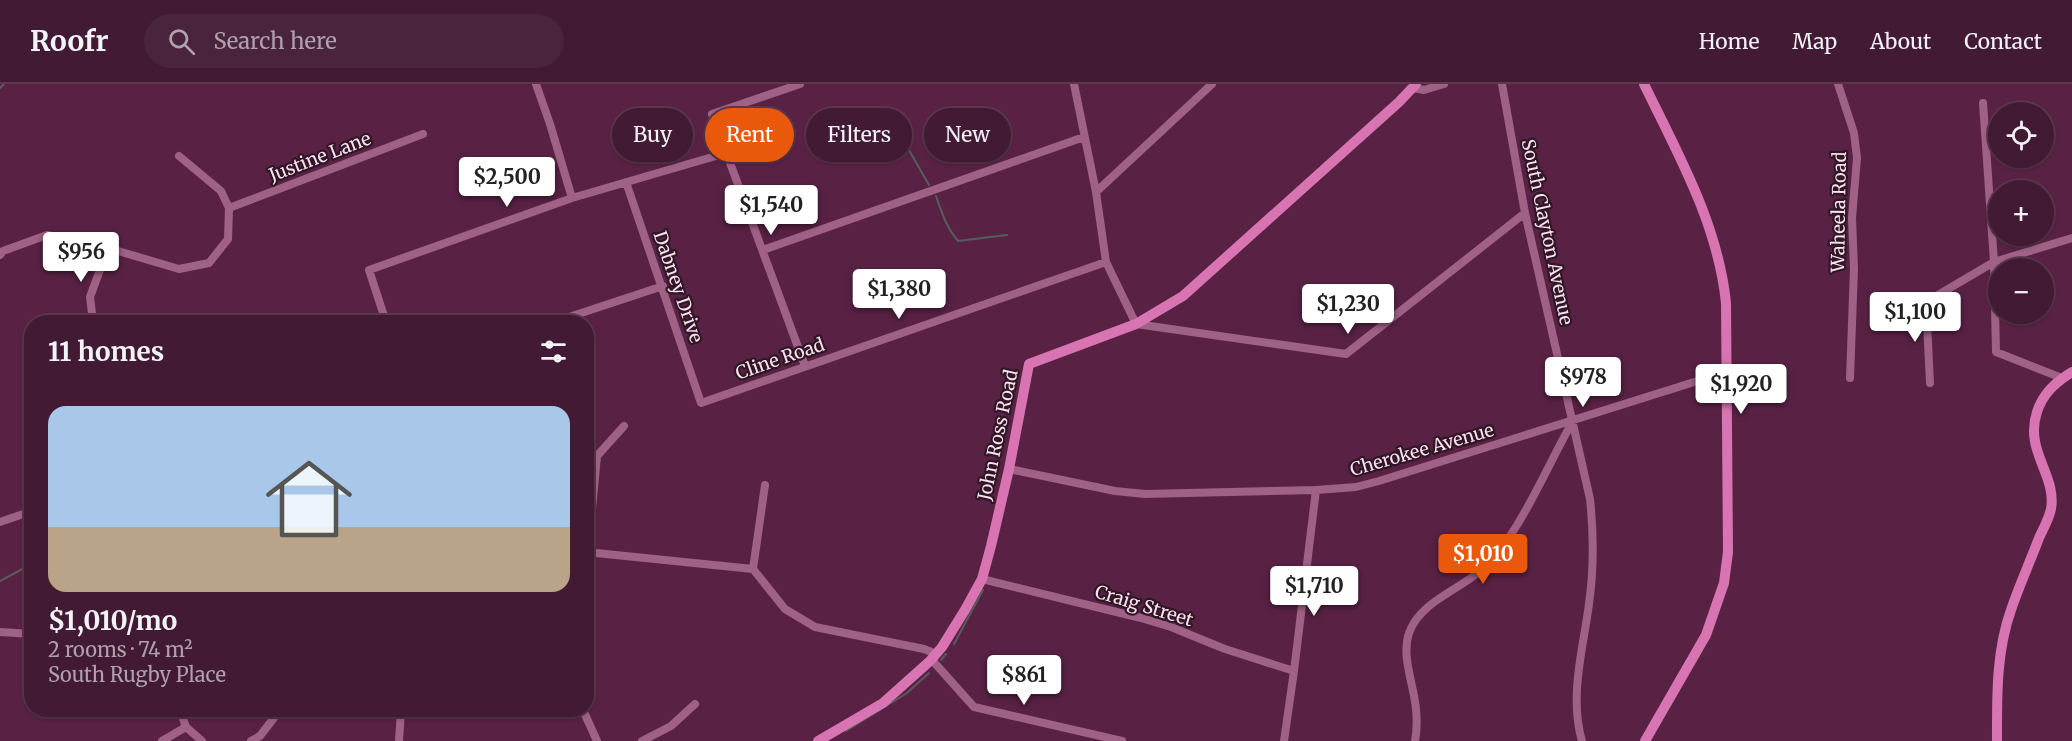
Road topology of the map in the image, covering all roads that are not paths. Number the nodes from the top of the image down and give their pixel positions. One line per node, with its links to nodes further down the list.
1 (536, 84): 19 (street)
2 (800, 84): 11 (street)
3 (1074, 84): 13 (street)
4 (1212, 84): 18 (street)
5 (1444, 84): 9 (street)
6 (1502, 84): 21 (street, South Clayton Avenue)
7 (1644, 84): 37 (street)
8 (1839, 84): 39 (street, Waheela Road)
9 (1415, 86): 34 (street, John Ross Road)
10 (1983, 103): 26 (street)
11 (730, 108)
12 (423, 134): 20 (street, Justine Lane)
13 (1084, 137): 18 (street); 24 (street)
14 (179, 156): 20 (street)
15 (705, 159): 17 (street)
16 (729, 162): 24 (street)
17 (626, 182): 19 (street); 30 (street, Dabney Drive)
18 (1096, 192): 28 (street)
19 (572, 198): 32 (street)
20 (229, 208): 23 (street)
21 (1525, 213): 34 (street); 42 (street, South Clayton Avenue)
22 (2072, 238): 27 (street)
23 (108, 248): 25 (street); 31 (street)
24 (763, 250): 36 (street)
25 (0, 255)
26 (1994, 258)
27 (2007, 258)
28 (1106, 262): 34 (street); 36 (street, Cline Road)
29 (1988, 266): 40 (street)
30 (663, 286): 33 (street); 41 (street, Dabney Drive)
31 (92, 315)
32 (384, 315)
33 (575, 315)
34 (1136, 324): 44 (street, John Ross Road)
35 (1995, 324): 38 (street)
36 (805, 366): 41 (street, Cline Road)
37 (1726, 372): 42 (street, Cherokee Avenue); 74 (street)
38 (2067, 375): 75 (street)
39 (1850, 378)
40 (1930, 383)
41 (701, 403)
42 (1573, 420): 47 (street, Cherokee Avenue); 72 (street); 73 (street, South Clayton Avenue)
43 (624, 426): 45 (street)
44 (1010, 469): 47 (street, Cherokee Avenue); 52 (street, John Ross Road)
45 (594, 485)
46 (765, 485): 51 (street)
47 (1316, 490): 56 (street)
48 (24, 514): 49 (street)
49 (0, 522)
50 (594, 553): 51 (street)
51 (753, 569): 55 (street)
52 (981, 579): 55 (street, John Ross Road); 56 (street, Craig Street)
53 (0, 632): 54 (street)
54 (24, 634)
55 (934, 657): 63 (street, John Ross Road); 70 (street)
56 (1294, 671): 71 (street)
57 (695, 704): 69 (street)
58 (182, 717): 62 (street)
59 (274, 717): 66 (street)
60 (401, 717): 67 (street)
61 (586, 717): 68 (street)
62 (186, 727): 64 (street); 65 (street)
63 (819, 740)
64 (162, 741)
65 (202, 741)
66 (250, 741)
67 (399, 741)
68 (597, 741)
69 (642, 741)
70 (1122, 741)
71 (1284, 741)
72 (1415, 741)
73 (1582, 741)
74 (1645, 741)
75 (1996, 741)

